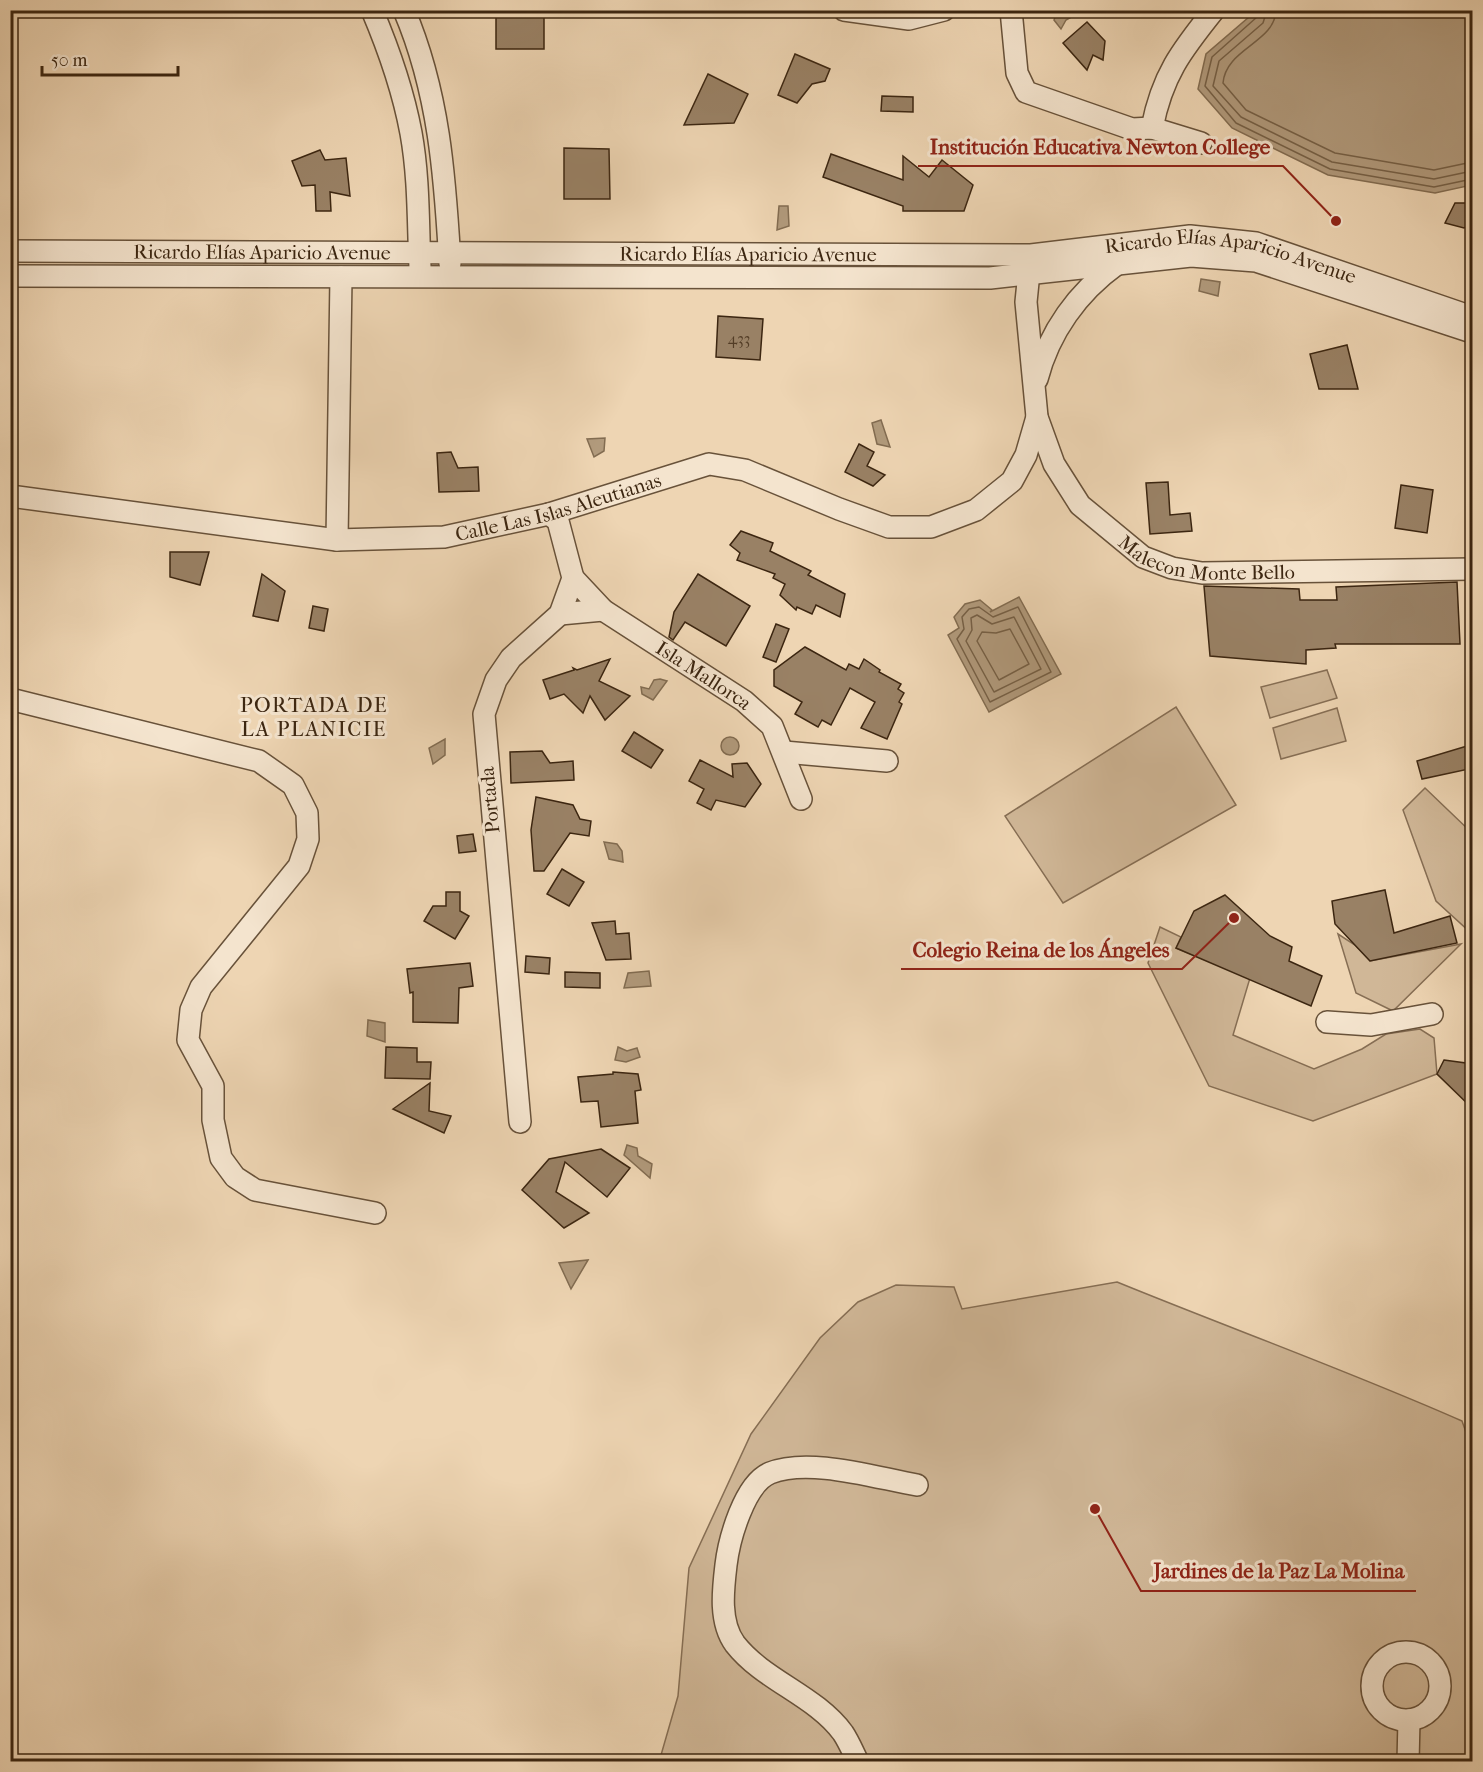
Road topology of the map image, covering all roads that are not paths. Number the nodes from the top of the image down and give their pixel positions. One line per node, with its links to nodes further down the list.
1 (372, 10): 11 (street)
2 (404, 10): 10 (street)
3 (844, 10): 4 (street)
4 (944, 10)
5 (1011, 10): 7 (street)
6 (1214, 10): 7 (street)
7 (1152, 128): 8 (street)
8 (1201, 143)
9 (10, 251): 11 (street, Ricardo Elías Aparicio Avenue)
10 (449, 252): 11 (street, Ricardo Elías Aparicio Avenue); 12 (street, Ricardo Elías Aparicio Avenue); 19 (street)
11 (419, 253): 17 (street)
12 (943, 255): 15 (street, Ricardo Elías Aparicio Avenue); 20 (street)
13 (1057, 262): 14 (street, Ricardo Elías Aparicio Avenue); 15 (street, Ricardo Elías Aparicio Avenue); 23 (street); 24 (street, Ricardo Elías Aparicio Avenue)
14 (1117, 264): 23 (street, Malecon Monte Bello); 25 (street, Ricardo Elías Aparicio Avenue)
15 (1030, 265): 21 (street, Ricardo Elías Aparicio Avenue); 22 (street, Malecon Monte Bello)
16 (10, 276): 18 (street, Ricardo Elías Aparicio Avenue)
17 (420, 276): 18 (street, Ricardo Elías Aparicio Avenue); 19 (street, Ricardo Elías Aparicio Avenue)
18 (341, 277): 30 (street)
19 (450, 277): 20 (street, Ricardo Elías Aparicio Avenue)
20 (943, 278): 21 (street, Ricardo Elías Aparicio Avenue)
21 (990, 278): 22 (street)
22 (1026, 302): 26 (street, Malecon Monte Bello)
23 (1070, 309): 26 (street, Malecon Monte Bello)
24 (1473, 317)
25 (1473, 332)
26 (1035, 391): 27 (street, Malecon Monte Bello)
27 (1037, 417): 29 (street, Calle Las Islas Aleutianas); 31 (street, Malecon Monte Bello)
28 (10, 496): 30 (street, Calle Las Islas Aleutianas)
29 (549, 514): 30 (street, Calle Las Islas Aleutianas); 32 (street)
30 (337, 540)
31 (1473, 569)
32 (573, 578): 33 (street, Isla Mallorca); 34 (street, Portada)
33 (603, 610): 34 (street); 36 (street, Isla Mallorca)
34 (560, 614): 41 (street, Portada)
35 (10, 699): 42 (street)
36 (784, 752): 37 (street); 38 (street, Isla Mallorca)
37 (887, 761)
38 (801, 799)
39 (1432, 1014): 40 (street)
40 (1326, 1022)
41 (520, 1122)
42 (375, 1213)
43 (917, 1485): 45 (street)
44 (1410, 1720): 46 (street)
45 (858, 1761)
46 (1408, 1761)

